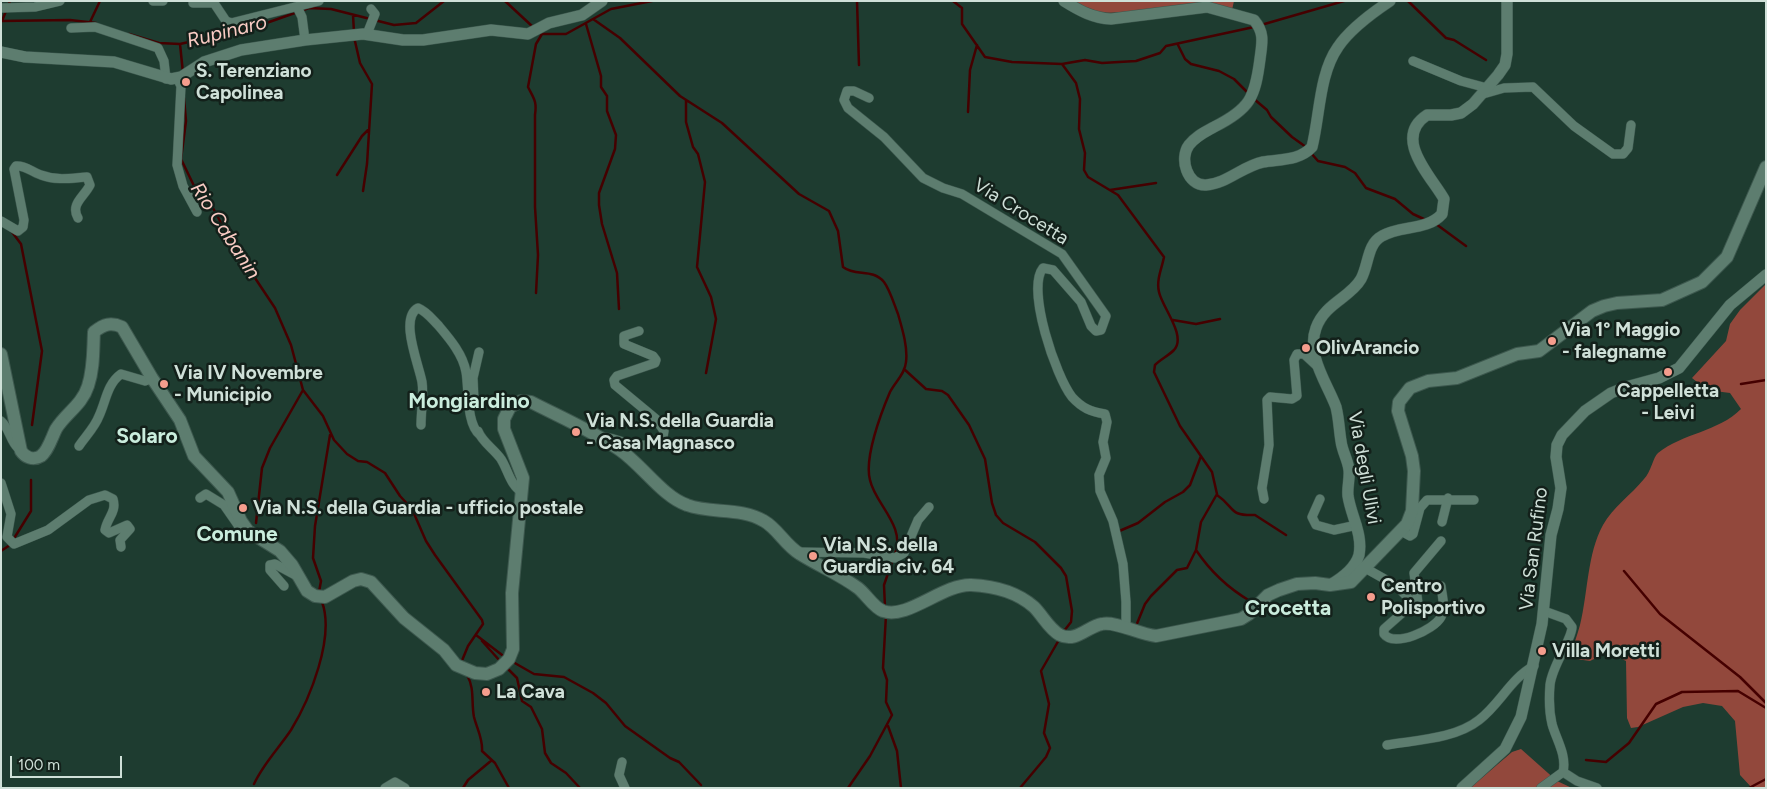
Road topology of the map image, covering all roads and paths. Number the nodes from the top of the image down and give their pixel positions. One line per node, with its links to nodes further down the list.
1 (60, 1): 11 (street)
2 (153, 1): 3 (street)
3 (163, 1)
4 (319, 1): 10 (street)
5 (602, 1): 14 (street)
6 (1064, 1): 7 (street)
7 (1390, 1)
8 (1507, 1): 19 (street, Via degli Ulivi)
9 (193, 3): 10 (street)
10 (297, 7): 15 (street)
11 (1, 8)
12 (373, 11): 14 (street)
13 (71, 28): 18 (street)
14 (368, 32): 15 (street)
15 (305, 40): 18 (street)
16 (1, 52): 18 (street)
17 (1413, 61): 19 (street)
18 (171, 78): 23 (street)
19 (1484, 91): 21 (street); 30 (street, Via degli Ulivi)
20 (869, 98): 60 (street, Via Crocetta)
21 (1631, 125)
22 (1766, 167): 49 (main road)
23 (197, 212)
24 (78, 218): 25 (street)
25 (1, 220)
26 (1766, 276): 59 (street, Via San Rufino)
27 (638, 331): 35 (street)
28 (479, 352): 34 (street)
29 (1, 354): 37 (main road)
30 (1320, 371): 42 (street); 47 (street, Via degli Ulivi)
31 (152, 378): 36 (street); 37 (main road); 48 (main road)
32 (1, 421): 37 (street)
33 (421, 425): 34 (street)
34 (480, 436): 39 (street)
35 (597, 437): 39 (main road); 52 (main road)
36 (79, 446)
37 (20, 449)
38 (1, 483): 51 (street)
39 (522, 492): 54 (main road)
40 (200, 498): 48 (street)
41 (1448, 498): 44 (street); 46 (street); 49 (street)
42 (1264, 499)
43 (1320, 499): 47 (street)
44 (1474, 500)
45 (929, 507): 52 (street)
46 (1442, 522)
47 (1357, 524): 55 (street, Via degli Ulivi)
48 (248, 531): 54 (main road)
49 (1401, 531): 53 (main road)
50 (1441, 541): 58 (street)
51 (121, 547)
52 (797, 552): 60 (main road)
53 (1364, 568): 55 (main road); 58 (street)
54 (299, 577): 56 (street)
55 (1330, 585): 60 (main road)
56 (284, 586)
57 (1441, 586): 58 (street)
58 (1410, 600)
59 (1544, 611): 61 (street, Via San Rufino); 64 (street)
60 (1126, 629)
61 (1534, 666): 62 (street); 68 (street, Via San Rufino)
62 (1387, 745)
63 (622, 762): 67 (street)
64 (1563, 772): 69 (street); 70 (street)
65 (385, 788): 66 (street)
66 (405, 788)
67 (625, 788)
68 (1462, 788)
69 (1541, 788)
70 (1597, 788)

